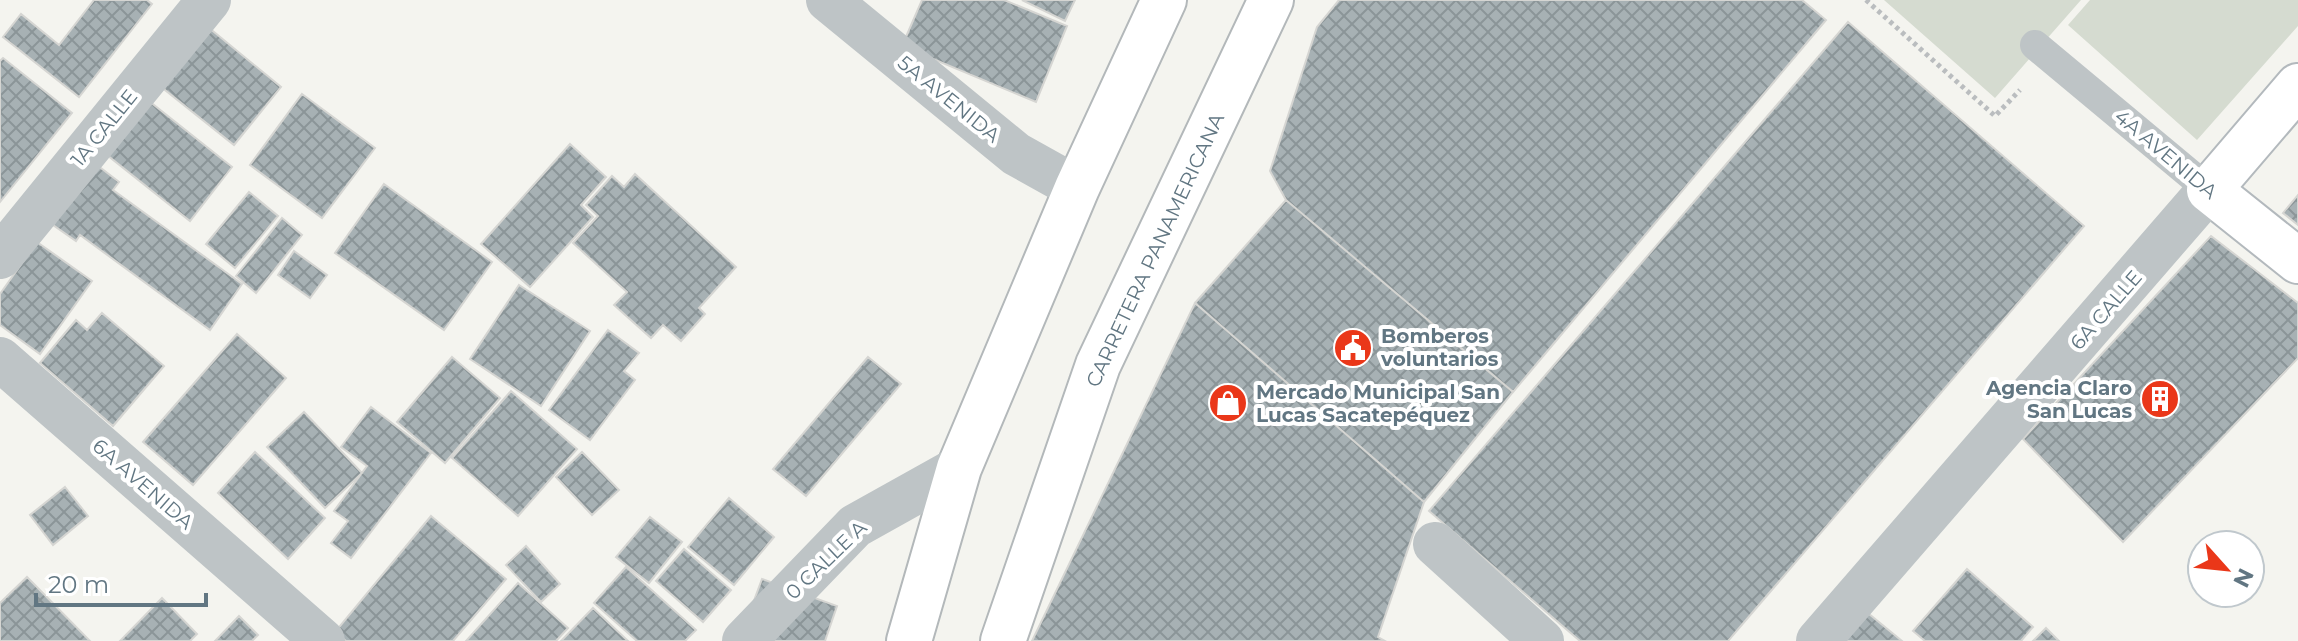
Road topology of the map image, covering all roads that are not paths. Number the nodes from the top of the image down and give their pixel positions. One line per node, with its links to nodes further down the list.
1 (209, 0): 9 (street, 1A CALLE)
2 (828, 0): 7 (street, 5A AVENIDA)
3 (1164, 0): 7 (main road)
4 (1271, 0): 17 (main road, CARRETERA PANAMERICANA)
5 (2043, 51): 8 (lane, 4A AVENIDA)
6 (2298, 86): 8 (main road, 6A CALLE)
7 (1077, 188): 12 (main road)
8 (2209, 190): 10 (main road, 4A AVENIDA); 19 (street, 6A CALLE)
9 (0, 257)
10 (2298, 261)
11 (0, 359): 14 (street, 6A AVENIDA)
12 (959, 468): 15 (street, 0 CALLE A); 16 (main road)
13 (1435, 544): 18 (street)
14 (323, 641)
15 (744, 641)
16 (909, 641)
17 (1003, 641)
18 (1542, 641)
19 (1818, 641)

